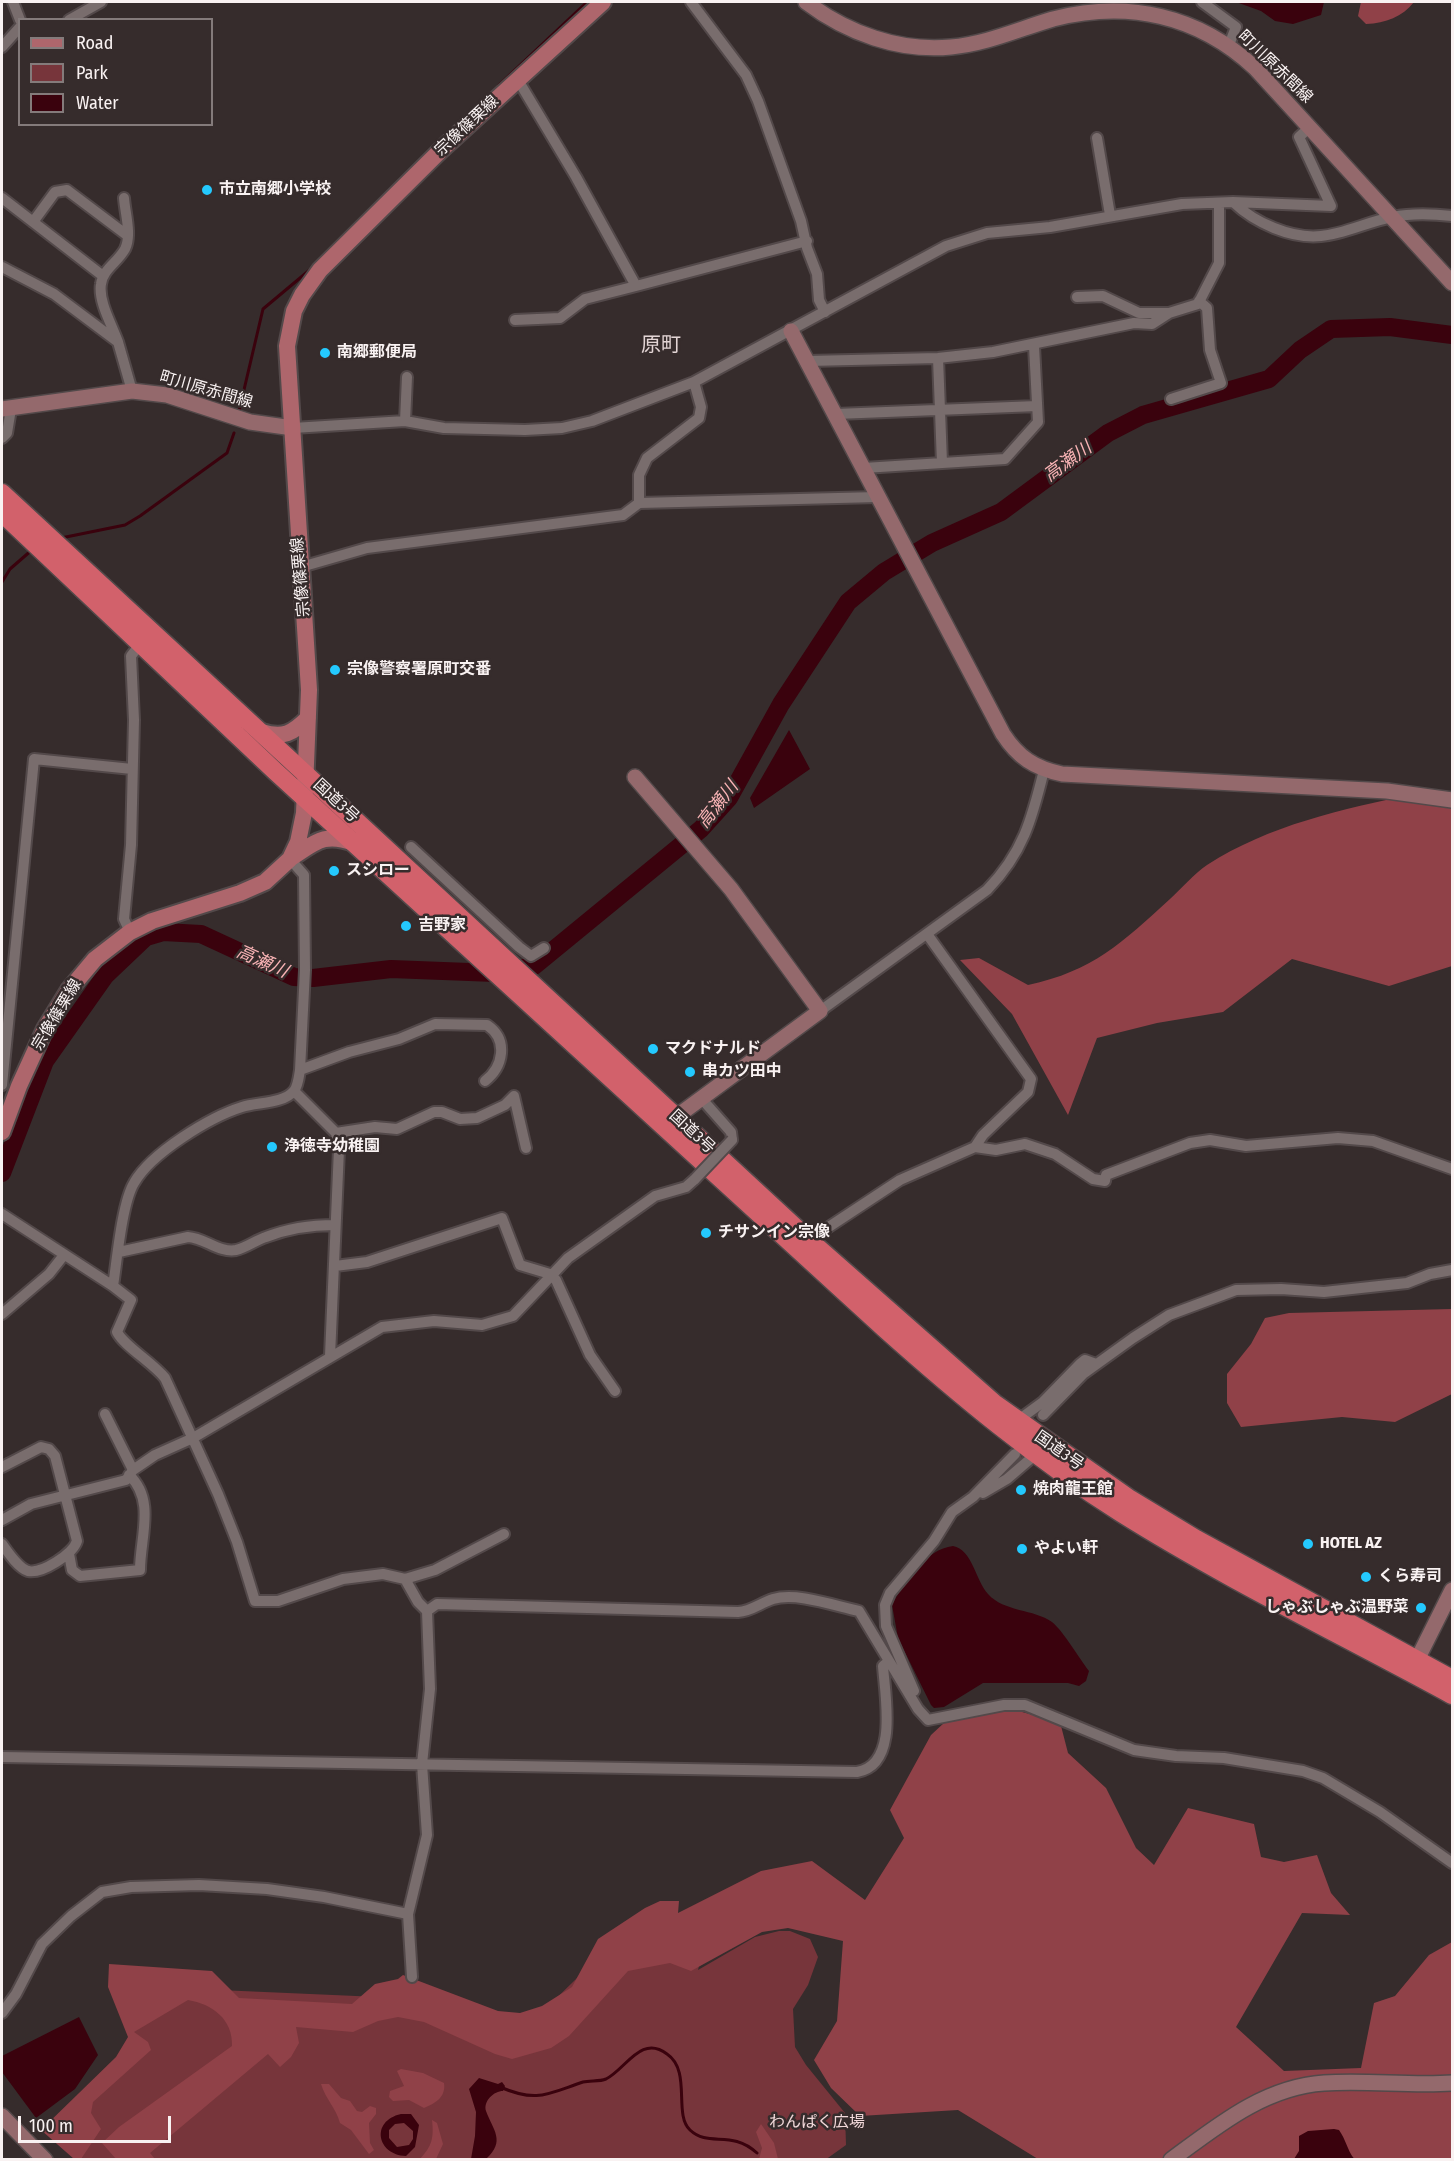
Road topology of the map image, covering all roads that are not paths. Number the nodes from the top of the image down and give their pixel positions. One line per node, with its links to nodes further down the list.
1 (13, 2): 7 (street)
2 (101, 2): 8 (street)
3 (603, 2): 12 (main road, 宗像篠栗線)
4 (691, 2): 24 (street)
5 (806, 2): 10 (street, 町川原赤間線)
6 (1202, 2): 10 (street)
7 (19, 18)
8 (73, 18)
9 (18, 29): 11 (street)
10 (1229, 45): 13 (street, 町川原赤間線)
11 (2, 47)
12 (518, 80): 28 (street); 48 (main road, 宗像篠栗線)
13 (1311, 127): 17 (street); 21 (street, 町川原赤間線)
14 (1096, 138): 19 (street)
15 (2, 198): 22 (street)
16 (124, 198): 23 (street)
17 (1233, 202): 18 (street); 21 (street)
18 (1219, 204): 19 (street); 30 (street)
19 (1110, 215): 31 (street)
20 (1452, 216): 21 (street)
21 (1392, 217): 27 (street, 町川原赤間線)
22 (33, 222): 23 (street); 26 (street)
23 (128, 236): 26 (street)
24 (807, 241): 28 (street); 31 (street)
25 (2, 267): 35 (street)
26 (103, 276): 35 (street)
27 (1452, 283)
28 (636, 286): 33 (street)
29 (1077, 297): 32 (street)
30 (1199, 301): 32 (street); 42 (street)
31 (825, 312): 34 (street)
32 (1169, 313): 36 (street)
33 (515, 320)
34 (791, 331): 38 (street); 40 (street)
35 (118, 342): 41 (street)
36 (1034, 346): 37 (street); 43 (street)
37 (938, 358): 38 (street); 45 (street)
38 (808, 361): 46 (street)
39 (407, 377): 47 (street)
40 (694, 382): 47 (street); 54 (street)
41 (132, 391): 44 (street, 町川原赤間線); 48 (street, 町川原赤間線)
42 (1171, 399)
43 (1037, 406): 45 (street); 50 (street)
44 (7, 409): 49 (street)
45 (940, 410): 46 (street); 50 (street)
46 (836, 414): 51 (street)
47 (405, 421): 48 (street)
48 (293, 428): 58 (main road, 宗像篠栗線)
49 (2, 438)
50 (942, 463): 51 (street)
51 (864, 468): 53 (street)
52 (2, 493): 56 (highway, 国道3号)
53 (878, 497): 54 (street); 63 (street)
54 (639, 503): 58 (street)
55 (2, 513): 56 (highway, 国道3号)
56 (36, 535): 57 (highway, 国道3号)
57 (52, 550): 59 (highway, 国道3号); 61 (highway, 国道3号)
58 (302, 567): 60 (main road, 宗像篠栗線)
59 (141, 643): 62 (street); 66 (highway, 国道3号)
60 (308, 718): 61 (main road); 64 (main road, 宗像篠栗線)
61 (262, 732): 64 (highway, 国道3号)
62 (132, 769): 71 (street); 78 (street)
63 (1044, 770): 67 (street); 72 (street)
64 (305, 772): 66 (main road, 宗像篠栗線); 74 (highway, 国道3号)
65 (635, 777): 75 (street)
66 (305, 798): 68 (highway, 国道3号); 70 (main road, 宗像篠栗線)
67 (1452, 800)
68 (355, 844): 70 (main road); 74 (highway, 国道3号)
69 (411, 847): 73 (street)
70 (290, 859): 71 (main road, 宗像篠栗線); 76 (street)
71 (130, 932): 82 (main road, 宗像篠栗線)
72 (927, 934): 75 (street); 84 (street)
73 (544, 948)
74 (520, 982): 81 (highway, 国道3号); 105 (highway, 国道3号)
75 (820, 1011): 80 (street)
76 (300, 1070): 77 (street); 79 (street)
77 (484, 1081)
78 (2, 1085)
79 (294, 1091): 83 (street); 90 (street)
80 (701, 1098): 81 (street); 94 (street, bridge)
81 (676, 1117): 89 (highway, 国道3号)
82 (3, 1125)
83 (336, 1132): 85 (street); 88 (street)
84 (975, 1147): 86 (street); 89 (street)
85 (526, 1148)
86 (1452, 1169)
87 (2, 1214): 91 (street)
88 (335, 1225): 90 (street); 92 (street)
89 (809, 1240): 102 (highway, 国道3号)
90 (119, 1252): 95 (street)
91 (64, 1256): 95 (street); 96 (street)
92 (335, 1266): 94 (street); 97 (street)
93 (1452, 1270): 98 (street)
94 (550, 1274): 97 (street); 99 (street)
95 (113, 1286): 103 (street)
96 (2, 1314)
97 (330, 1356): 103 (street)
98 (1096, 1364): 101 (street); 102 (street)
99 (615, 1391)
100 (105, 1414): 107 (street)
101 (1043, 1415)
102 (1017, 1421): 117 (highway, 国道3号)
103 (193, 1438): 107 (street); 114 (street)
104 (1016, 1454): 109 (street)
105 (1036, 1454): 109 (street); 120 (highway, 国道3号)
106 (2, 1467): 108 (street)
107 (131, 1472): 108 (street); 113 (street)
108 (64, 1495): 110 (street); 113 (street)
109 (974, 1497): 121 (street)
110 (2, 1520)
111 (504, 1534): 114 (street)
112 (2, 1544): 113 (street)
113 (69, 1554)
114 (405, 1579): 116 (street)
115 (1452, 1590): 117 (street)
116 (427, 1611): 118 (street); 123 (street)
117 (1417, 1660): 119 (highway, 国道3号)
118 (889, 1661): 121 (street); 123 (street)
119 (1452, 1678)
120 (1452, 1695)
121 (918, 1709): 124 (street)
122 (2, 1757): 123 (street)
123 (422, 1764): 125 (street)
124 (1452, 1863)
125 (408, 1914): 126 (street); 127 (street)
126 (412, 1977)
127 (2, 2013)
128 (1452, 2083): 131 (street)
129 (2, 2116): 130 (street)
130 (45, 2160)
131 (1171, 2160)

